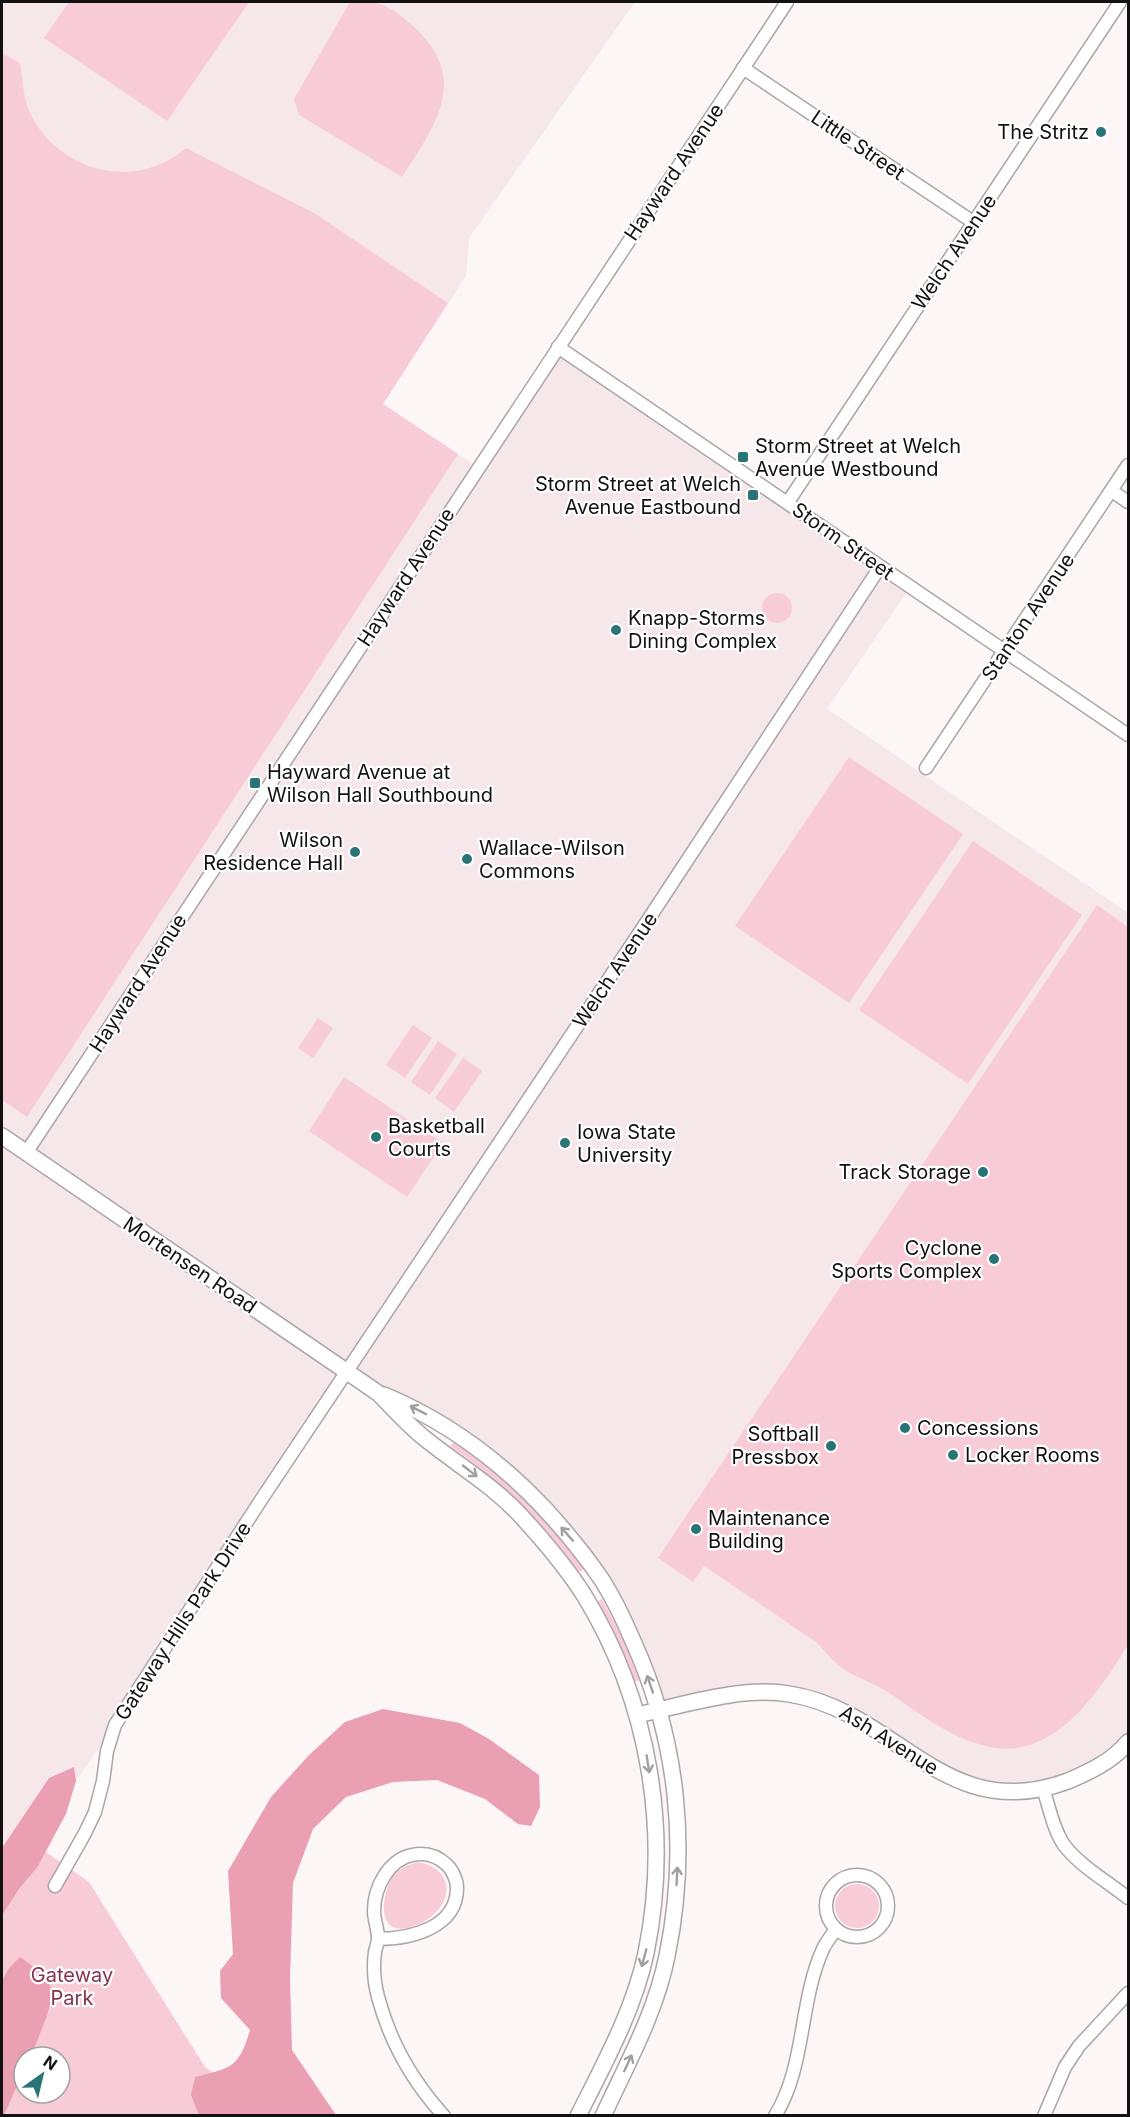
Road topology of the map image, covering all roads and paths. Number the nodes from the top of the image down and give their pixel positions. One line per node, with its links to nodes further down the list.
1 (787, 2): 3 (street, Hayward Avenue)
2 (1120, 2): 4 (street, Welch Avenue)
3 (743, 68): 4 (street, Little Street); 5 (street, Hayward Avenue)
4 (973, 222): 8 (street, Welch Avenue)
5 (558, 346): 8 (street, Storm Street); 15 (street, Hayward Avenue)
6 (1128, 465): 7 (street, Stanton Avenue)
7 (1112, 491): 9 (street); 11 (street, Stanton Avenue)
8 (788, 502): 10 (street, Storm Street)
9 (1128, 502)
10 (880, 567): 11 (street, Storm Street); 16 (street, Welch Avenue)
11 (1005, 652): 12 (street, Storm Street); 13 (street, Stanton Avenue)
12 (1128, 735)
13 (927, 768)
14 (2, 1136): 15 (street, Mortensen Road)
15 (26, 1153): 16 (street, Mortensen Road)
16 (347, 1372): 17 (street, Mortensen Road); 22 (street, Gateway Hills Park Drive)
17 (378, 1393): 18 (street, Mortensen Road, one-way to 17); 19 (street, Mortensen Road, one-way to 19)
18 (660, 1710): 19 (street, Ash Avenue); 21 (street, Ash Avenue); 29 (street, Mortensen Road, one-way to 18)
19 (637, 1715): 28 (street, Mortensen Road, one-way to 28)
20 (1128, 1742): 21 (street, Ash Avenue)
21 (1043, 1788): 23 (street)
22 (55, 1886)
23 (1128, 1898)
24 (836, 1929): 24 (street); 30 (street)
25 (378, 1939): 25 (street); 27 (street)
26 (1128, 1993): 31 (street)
27 (444, 2115)
28 (578, 2115)
29 (603, 2115)
30 (775, 2115)
31 (1044, 2115)

